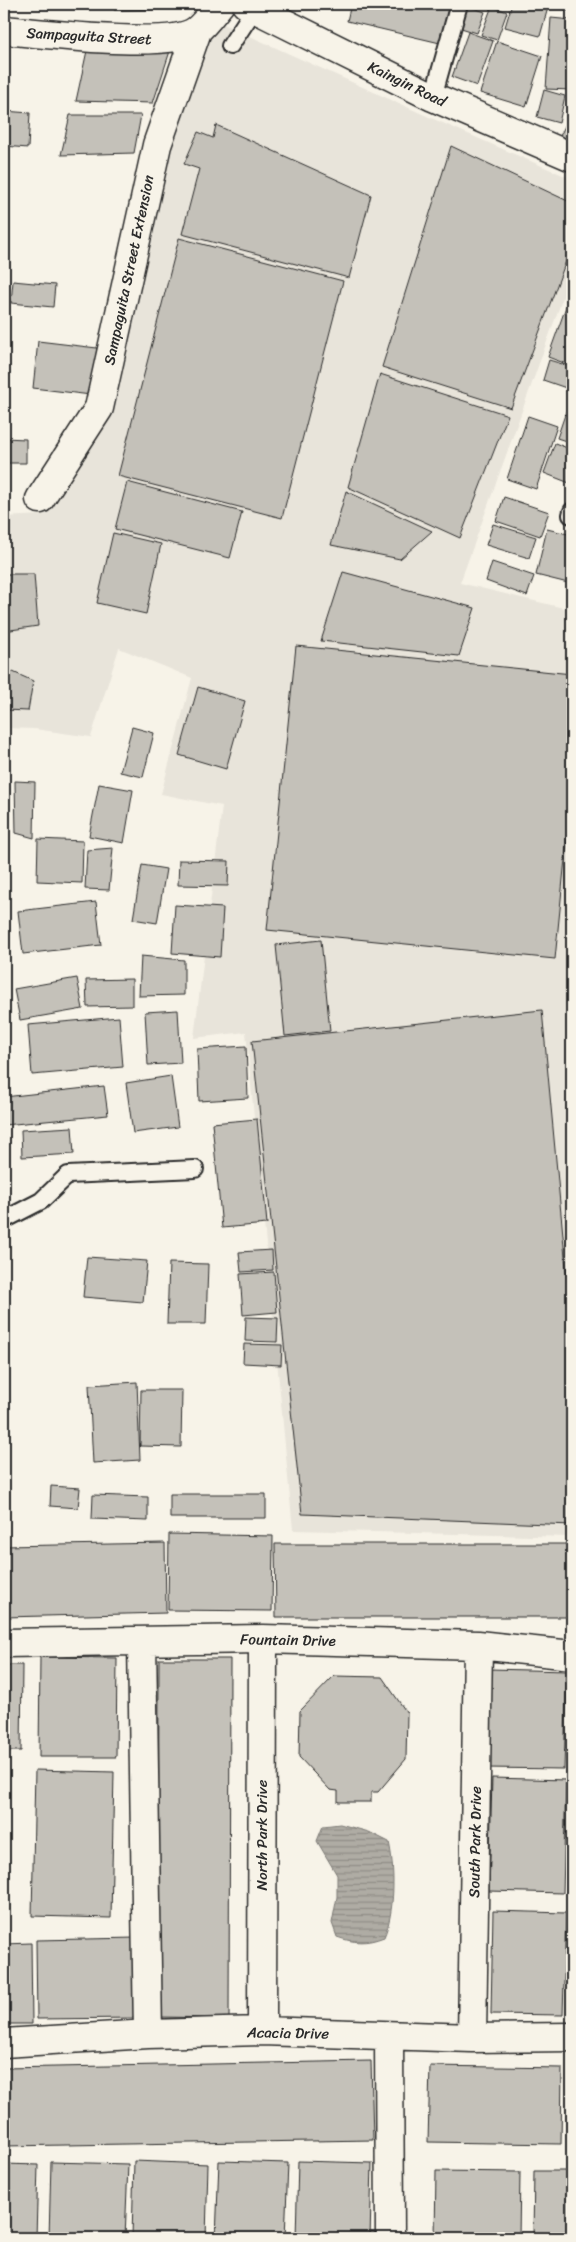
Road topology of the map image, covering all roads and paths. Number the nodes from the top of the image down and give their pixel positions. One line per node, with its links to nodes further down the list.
1 (220, 4): 5 (street)
2 (459, 4): 7 (lane)
3 (250, 6): 6 (lane); 7 (street, Kaingin Road)
4 (4, 30): 5 (street, Sampaguita Street)
5 (196, 31): 9 (street, Sampaguita Street Extension)
6 (230, 46)
7 (433, 97): 8 (street, Kaingin Road)
8 (572, 157)
9 (40, 499)
10 (195, 1169): 11 (lane)
11 (4, 1220)
12 (263, 1639): 13 (street, Fountain Drive); 15 (street, Fountain Drive); 17 (street, North Park Drive)
13 (142, 1641): 14 (street, Fountain Drive); 18 (street)
14 (4, 1643)
15 (478, 1645): 16 (street, Fountain Drive); 21 (street, South Park Drive)
16 (572, 1655)
17 (262, 2031): 18 (street, Acacia Drive); 19 (street, Acacia Drive)
18 (148, 2034): 22 (street, Acacia Drive)
19 (389, 2036): 21 (street, Acacia Drive); 23 (street)
20 (572, 2037): 21 (street, Acacia Drive)
21 (472, 2038)
22 (4, 2044)
23 (390, 2238)

